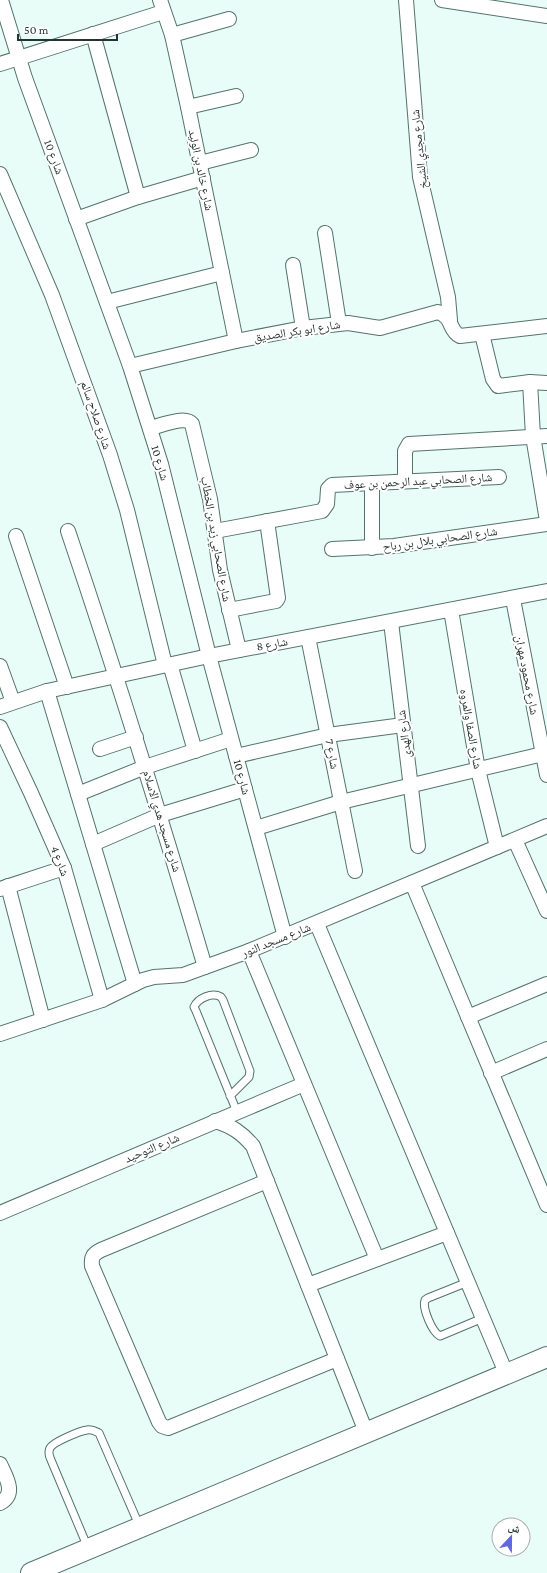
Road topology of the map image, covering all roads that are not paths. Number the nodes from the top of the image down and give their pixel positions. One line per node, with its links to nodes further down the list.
1 (1, 0): 9 (street, شارع 10)
2 (406, 0): 23 (street, شارع مجدي الشيخ)
3 (442, 0): 5 (street)
4 (162, 6): 7 (street); 8 (street, شارع خالد بن الوليد)
5 (547, 16)
6 (230, 20): 8 (street)
7 (93, 34): 9 (street); 17 (street)
8 (172, 35): 12 (street, شارع خالد بن الوليد)
9 (19, 58): 10 (street); 18 (street, شارع 10)
10 (0, 64)
11 (236, 96): 12 (street)
12 (188, 107): 14 (street, شارع خالد بن الوليد)
13 (251, 150): 14 (street)
14 (200, 164): 16 (street, شارع خالد بن الوليد)
15 (0, 174): 52 (street, شارع صلاح سالم)
16 (203, 178): 17 (street); 21 (street, شارع خالد بن الوليد)
17 (138, 196): 18 (street)
18 (76, 219): 22 (street, شارع 10)
19 (325, 233): 24 (street)
20 (293, 265): 26 (street)
21 (222, 272): 22 (street); 28 (street, شارع خالد بن الوليد)
22 (106, 302): 29 (street, شارع 10)
23 (450, 320): 24 (street, شارع ابو بكر الصديق); 27 (street)
24 (339, 323): 26 (street, شارع ابو بكر الصديق)
25 (547, 326): 27 (street)
26 (303, 328): 28 (street, شارع ابو بكر الصديق)
27 (482, 334): 30 (street)
28 (236, 341): 29 (street, شارع ابو بكر الصديق)
29 (130, 366): 32 (street, شارع 10)
30 (530, 382): 31 (street); 33 (street)
31 (547, 383)
32 (150, 428): 40 (street, شارع الصحابي زيد بن الخطاب); 51 (street, شارع 10)
33 (540, 436): 35 (street); 38 (street)
34 (499, 477): 35 (street, شارع الصحابي عبد الرحمن بن عوف)
35 (405, 481): 36 (street, شارع الصحابي عبد الرحمن بن عوف)
36 (372, 483): 37 (street, شارع الصحابي عبد الرحمن بن عوف); 42 (street)
37 (268, 522): 40 (street, شارع الصحابي عبد الرحمن بن عوف); 46 (street)
38 (547, 523): 42 (street, شارع الصحابي بلال بن رباح)
39 (68, 531): 54 (street, شارع مسجد هدي الاسلام)
40 (215, 532): 46 (street, شارع الصحابي زيد بن الخطاب)
41 (16, 536): 55 (street)
42 (372, 548): 43 (street, شارع الصحابي بلال بن رباح)
43 (332, 549)
44 (547, 591): 45 (street, شارع 8)
45 (513, 598): 47 (street, شارع 8); 65 (street, شارع محمود مهران)
46 (229, 610): 50 (street, شارع الصحابي زيد بن الخطاب)
47 (451, 610): 48 (street, شارع 8); 68 (street, شارع الصفا والمروه)
48 (391, 622): 49 (street, شارع 8); 58 (street, شارع الهدى)
49 (308, 638): 50 (street, شارع 8); 60 (street, شارع 7)
50 (239, 650): 51 (street, شارع 8)
51 (209, 656): 52 (street, شارع 8); 62 (street, شارع 10)
52 (167, 665): 54 (street, شارع 8); 64 (street)
53 (0, 666): 57 (street)
54 (117, 676): 55 (street, شارع 8); 61 (street, شارع مسجد هدي الاسلام)
55 (67, 687): 56 (street, شارع 8)
56 (47, 691): 57 (street, شارع 8); 72 (street)
57 (7, 704)
58 (403, 725): 60 (street); 70 (street, شارع الهدى)
59 (0, 727): 81 (street, شارع 4)
60 (328, 735): 66 (street); 73 (street, شارع 7)
61 (136, 737): 63 (street); 67 (street, شارع مسجد هدي الاسلام)
62 (231, 739): 64 (street); 66 (street, شارع 10)
63 (100, 748)
64 (195, 751): 67 (street)
65 (544, 754): 68 (street); 69 (street, شارع محمود مهران)
66 (236, 756): 71 (street, شارع 10)
67 (145, 767): 72 (street); 74 (street, شارع مسجد هدي الاسلام)
68 (478, 770): 70 (street); 80 (street, شارع الصفا والمروه)
69 (547, 775)
70 (410, 786): 73 (street); 79 (street, شارع الهدى)
71 (245, 789): 74 (street); 76 (street, شارع 10)
72 (78, 794): 78 (street)
73 (342, 802): 76 (street); 82 (street, شارع 7)
74 (160, 816): 78 (street); 89 (street, شارع مسجد هدي الاسلام)
75 (547, 826): 77 (street, شارع مسجد النور)
76 (256, 828): 87 (street, شارع 10)
77 (515, 840): 80 (street, شارع مسجد النور); 85 (street)
78 (93, 844): 90 (street)
79 (418, 846)
80 (497, 847): 83 (street, شارع مسجد النور)
81 (64, 868): 84 (street); 92 (street, شارع 4)
82 (355, 871)
83 (412, 884): 86 (street, شارع مسجد النور); 93 (street)
84 (4, 887): 94 (street)
85 (547, 911)
86 (317, 924): 87 (street, شارع مسجد النور); 105 (street)
87 (285, 937): 88 (street, شارع مسجد النور)
88 (249, 951): 89 (street, شارع مسجد النور); 98 (street)
89 (205, 967): 90 (street, شارع مسجد النور)
90 (135, 984): 92 (street, شارع مسجد النور)
91 (547, 984): 93 (street)
92 (102, 1000): 94 (street, شارع مسجد النور)
93 (468, 1017): 97 (street)
94 (43, 1020): 95 (street, شارع مسجد النور)
95 (0, 1034)
96 (547, 1049): 97 (street)
97 (491, 1073): 103 (street)
98 (304, 1084): 100 (street, شارع التوحيد); 106 (street)
99 (230, 1096): 99 (lane); 100 (lane)
100 (237, 1112): 101 (street, شارع التوحيد)
101 (215, 1121): 102 (street); 104 (street, شارع التوحيد)
102 (267, 1181): 108 (street); 111 (street)
103 (547, 1205)
104 (0, 1213)
105 (447, 1233): 106 (street); 107 (street)
106 (377, 1259): 108 (street)
107 (468, 1282): 109 (street); 109 (lane)
108 (308, 1285): 111 (street)
109 (483, 1318): 112 (street)
110 (547, 1357): 112 (street)
111 (337, 1359): 113 (street)
112 (506, 1373): 113 (street)
113 (366, 1432): 116 (street)
114 (0, 1464): 115 (street)
115 (0, 1503)
116 (140, 1527): 117 (street); 117 (lane)
117 (88, 1549): 118 (street)
118 (31, 1573)

